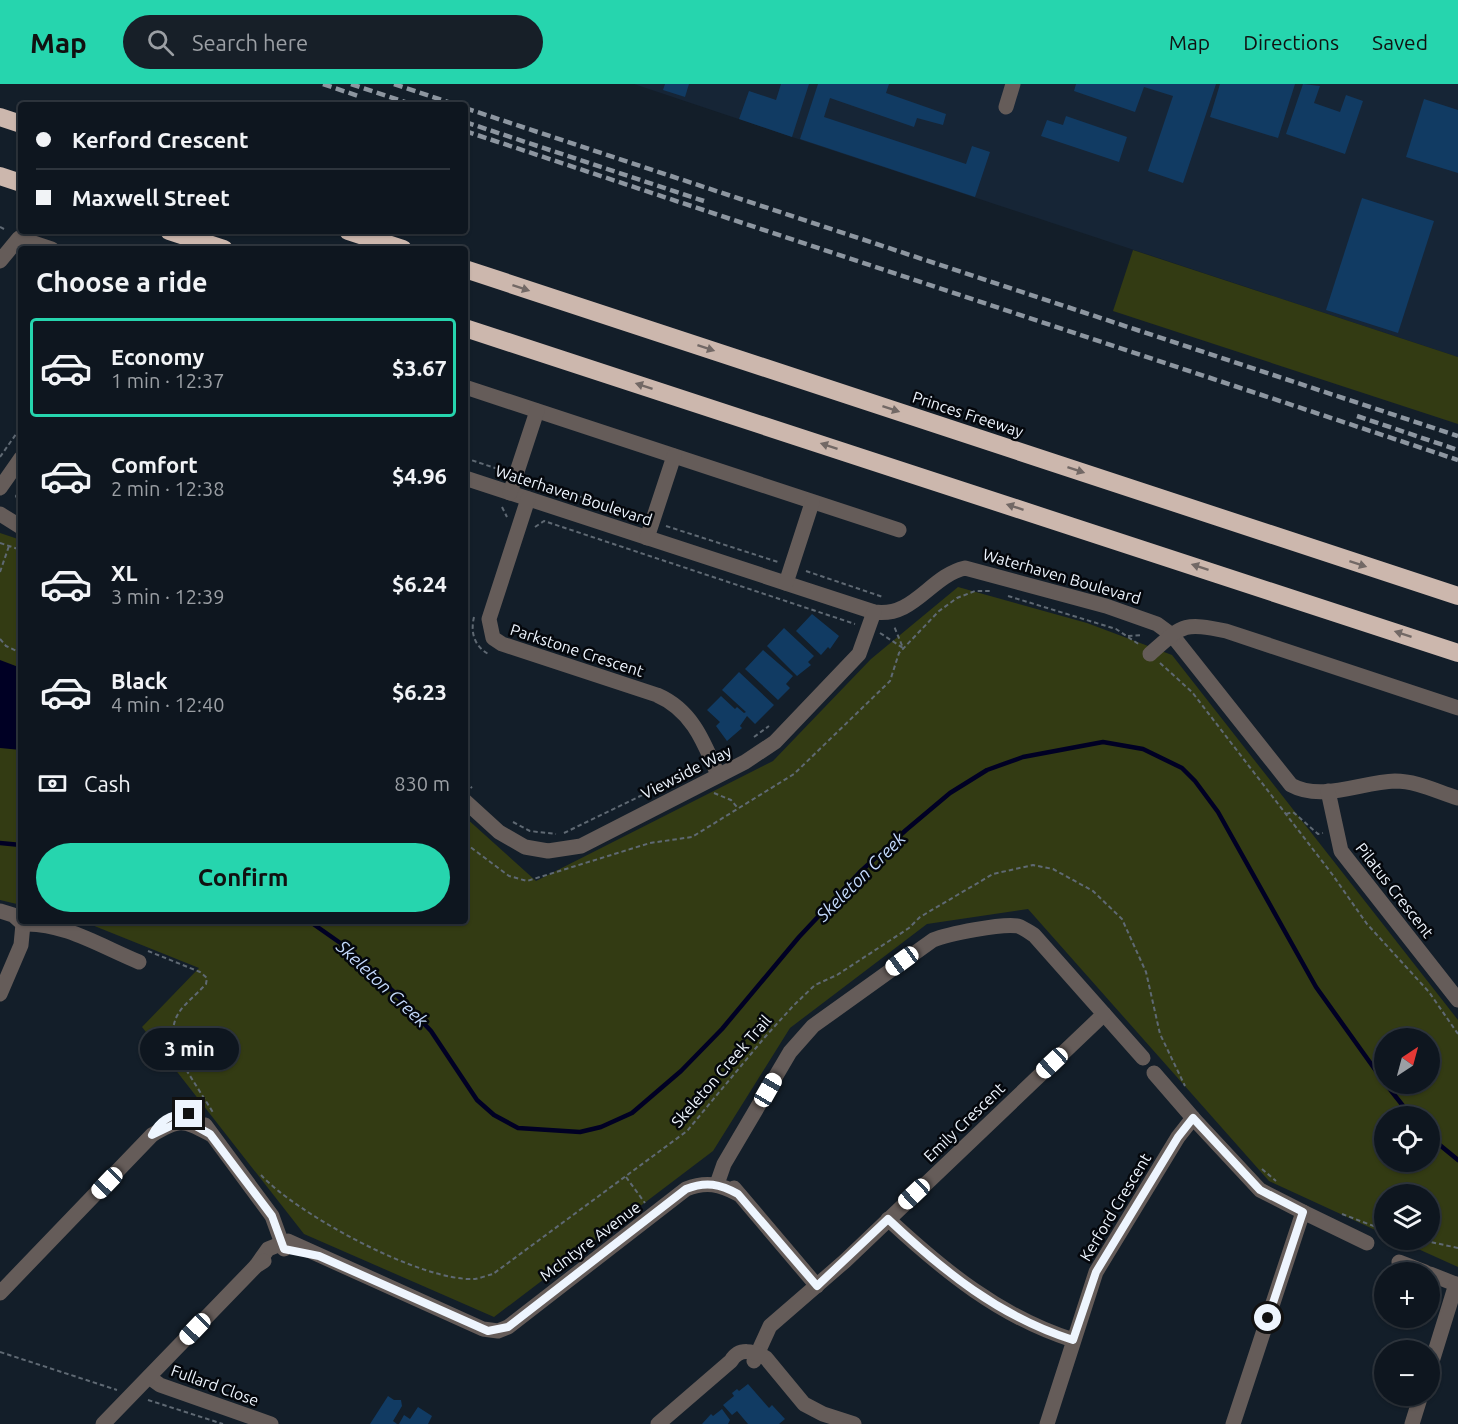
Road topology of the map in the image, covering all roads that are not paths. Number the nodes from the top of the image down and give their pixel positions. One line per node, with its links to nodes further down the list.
1 (1013, 84): 2 (street)
2 (1006, 107)
3 (0, 117): 4 (highway)
4 (18, 123)
5 (0, 176): 6 (highway)
6 (18, 182)
7 (178, 234): 10 (highway)
8 (357, 234): 11 (highway)
9 (43, 246): 12 (street)
10 (215, 246)
11 (394, 246)
12 (0, 261)
13 (468, 270): 29 (highway, Princes Freeway, one-way to 29)
14 (468, 328): 32 (highway, one-way to 14)
15 (468, 388): 16 (street)
16 (537, 411): 17 (street); 21 (street)
17 (674, 456): 23 (street); 27 (street)
18 (18, 462): 20 (street)
19 (468, 479): 21 (street, Waterhaven Boulevard)
20 (0, 488)
21 (510, 492): 22 (street, Waterhaven Boulevard)
22 (528, 499): 27 (street, Waterhaven Boulevard); 35 (street, Parkstone Crescent)
23 (812, 503): 26 (street); 28 (street)
24 (0, 514): 25 (street)
25 (18, 525)
26 (899, 530)
27 (647, 538): 28 (street, Waterhaven Boulevard)
28 (786, 584): 30 (street, Waterhaven Boulevard)
29 (1458, 596)
30 (874, 612): 31 (street, Waterhaven Boulevard); 35 (street, Viewside Way)
31 (1172, 635): 33 (street); 34 (street); 36 (street, Waterhaven Boulevard)
32 (1458, 653)
33 (1149, 654)
34 (1458, 708)
35 (718, 776): 37 (street, Viewside Way)
36 (1328, 790): 38 (street, Waterhaven Boulevard); 45 (street, Pilatus Crescent)
37 (469, 795)
38 (1458, 798)
39 (0, 911): 40 (street)
40 (18, 920)
41 (22, 924): 44 (street)
42 (45, 924): 43 (street)
43 (143, 956)
44 (0, 994)
45 (1458, 1000)
46 (1104, 1014): 47 (street); 50 (street); 52 (street, Emily Crescent)
47 (1143, 1058)
48 (1155, 1073): 49 (street)
49 (1193, 1118): 51 (street); 59 (street, Kerford Crescent)
50 (718, 1180): 54 (street, McIntyre Avenue); 57 (street)
51 (1303, 1212): 53 (street); 69 (street)
52 (888, 1219): 57 (street, Emily Crescent); 59 (street)
53 (1367, 1243)
54 (283, 1246): 58 (street); 62 (street)
55 (1440, 1278): 56 (street)
56 (1457, 1285): 60 (street)
57 (817, 1286): 61 (street, Emily Crescent)
58 (0, 1293)
59 (1073, 1340): 68 (street, Kerford Crescent)
60 (1439, 1340)
61 (756, 1357): 66 (street); 67 (street)
62 (149, 1377): 64 (street); 65 (street, Fullard Close)
63 (1418, 1406): 70 (street)
64 (103, 1424)
65 (271, 1424)
66 (658, 1424)
67 (854, 1424)
68 (1047, 1424)
69 (1233, 1424)
70 (1412, 1424)

